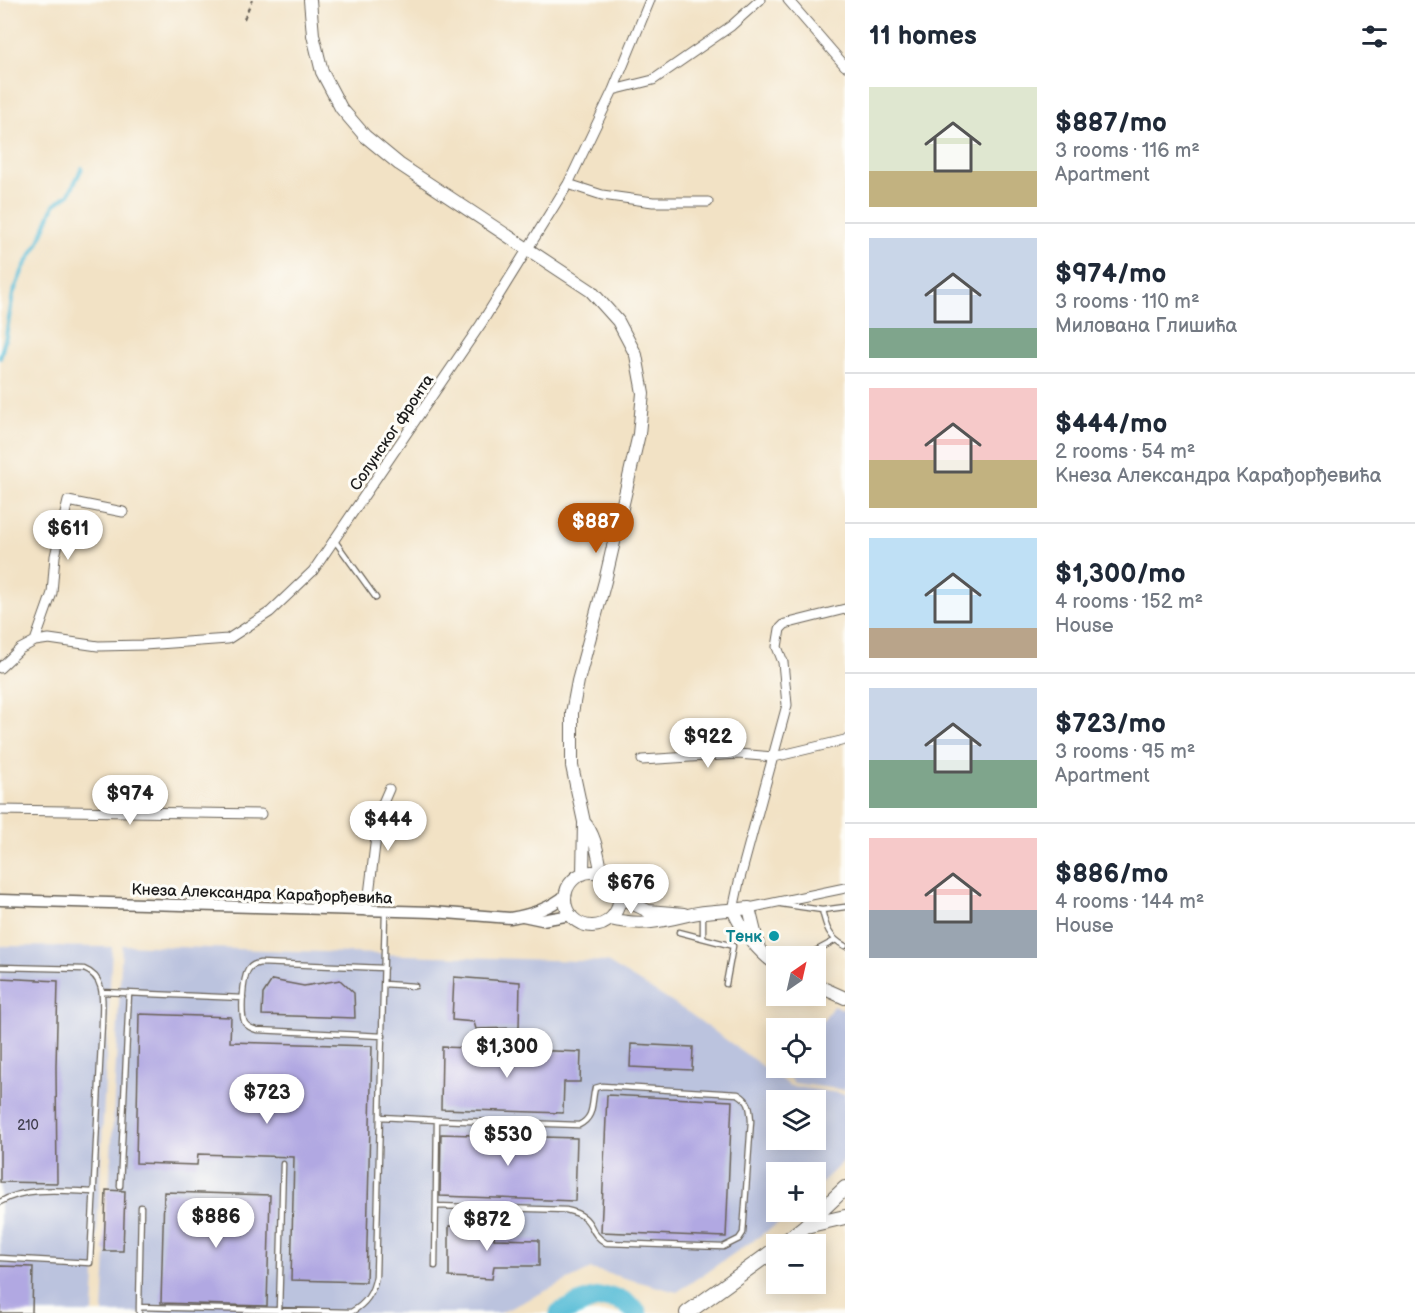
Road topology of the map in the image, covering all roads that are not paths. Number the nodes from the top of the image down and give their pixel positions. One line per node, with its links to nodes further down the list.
1 (310, 0): 9 (main road)
2 (650, 0): 6 (street, Солунског фронта)
3 (760, 0): 6 (street)
4 (788, 0): 5 (street)
5 (845, 66)
6 (613, 90): 7 (street, Солунског фронта)
7 (568, 184): 8 (street); 9 (street, Солунског фронта)
8 (708, 202)
9 (529, 249): 11 (street, Солунског фронта); 22 (main road)
10 (123, 512): 14 (street)
11 (335, 541): 12 (lane); 14 (street, Солунског фронта)
12 (376, 598)
13 (845, 609): 17 (street)
14 (35, 641): 15 (street)
15 (0, 668)
16 (845, 740): 17 (street)
17 (774, 757): 18 (street); 32 (street)
18 (642, 760)
19 (389, 789): 34 (street)
20 (0, 810): 21 (street)
21 (261, 814)
22 (584, 822): 23 (main road); 24 (main road)
23 (583, 874): 24 (main road); 26 (main road)
24 (602, 874): 27 (main road)
25 (845, 888): 29 (street)
26 (566, 895): 37 (main road); 39 (street, Кнеза Александра Карађорђевића)
27 (619, 897): 38 (main road); 40 (main road)
28 (0, 900): 34 (street, Кнеза Александра Карађорђевића)
29 (773, 903): 31 (street); 33 (lane)
30 (845, 907): 33 (lane)
31 (749, 908): 32 (main road); 46 (main road)
32 (733, 910): 36 (main road); 46 (main road)
33 (822, 910): 43 (lane)
34 (367, 911): 35 (street, Кнеза Александра Карађорђевића)
35 (386, 911): 39 (street, Кнеза Александра Карађорђевића); 49 (lane)
36 (703, 914): 38 (main road); 42 (lane)
37 (571, 915): 39 (street, Кнеза Александра Карађорђевића); 40 (main road)
38 (688, 915): 40 (main road)
39 (523, 916)
40 (610, 919)
41 (679, 932): 42 (lane)
42 (703, 938): 51 (lane)
43 (834, 940): 44 (lane); 45 (lane)
44 (823, 946)
45 (845, 946)
46 (759, 949): 47 (main road)
47 (766, 955)
48 (0, 967): 54 (lane)
49 (384, 969): 50 (lane); 56 (lane)
50 (384, 984): 52 (lane); 58 (lane)
51 (726, 984)
52 (415, 986)
53 (826, 989): 57 (main road)
54 (102, 992): 55 (lane); 64 (lane)
55 (129, 993): 56 (lane); 62 (lane)
56 (243, 998): 58 (lane)
57 (845, 998)
58 (383, 1036): 59 (lane)
59 (381, 1117): 60 (lane); 75 (lane)
60 (437, 1120): 66 (lane); 66 (lane)
61 (283, 1164): 75 (lane)
62 (120, 1186)
63 (845, 1188): 69 (main road)
64 (94, 1192): 65 (lane); 72 (lane)
65 (0, 1202)
66 (436, 1206): 73 (lane)
67 (141, 1207): 74 (lane)
68 (845, 1217): 69 (main road)
69 (804, 1227): 70 (main road)
70 (795, 1234)
71 (766, 1256): 76 (main road)
72 (0, 1258)
73 (435, 1266)
74 (139, 1310): 75 (lane)
75 (279, 1311)
76 (689, 1312)

